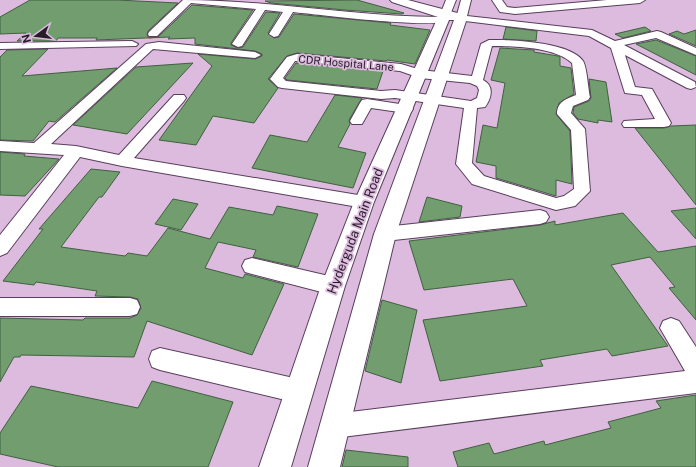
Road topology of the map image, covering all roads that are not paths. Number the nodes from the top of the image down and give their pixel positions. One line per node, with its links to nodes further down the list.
1 (190, 0): 6 (street); 12 (street)
2 (466, 0): 9 (street, Hyderguda Main Road)
3 (497, 0): 8 (street)
4 (640, 0): 8 (street)
5 (390, 1): 9 (main road)
6 (262, 6): 7 (street); 15 (street)
7 (290, 9): 9 (street); 11 (street)
8 (504, 10): 10 (street)
9 (455, 16): 10 (street); 21 (main road, Hyderguda Main Road)
10 (494, 22): 16 (street)
11 (274, 34)
12 (156, 39): 20 (street); 32 (street)
13 (639, 39): 16 (street); 17 (street); 19 (street)
14 (132, 44): 18 (street)
15 (238, 44)
16 (616, 44): 23 (street); 30 (street)
17 (654, 45)
18 (0, 46)
19 (696, 52)
20 (255, 55)
21 (430, 75): 22 (street); 26 (main road, Hyderguda Main Road); 26 (street, CDR Hospital Lane)
22 (477, 81): 28 (street); 28 (street)
23 (691, 85)
24 (324, 95): 27 (street)
25 (179, 98): 34 (street)
26 (416, 102): 27 (street); 28 (street); 35 (main road, Hyderguda Main Road); 37 (main road, Hyderguda Main Road)
27 (367, 103): 29 (street)
28 (471, 105)
29 (357, 122)
30 (629, 124)
31 (0, 146): 32 (street)
32 (39, 148): 33 (street)
33 (76, 151): 34 (street); 38 (street)
34 (122, 161): 35 (street)
35 (364, 202): 40 (main road, Hyderguda Main Road)
36 (540, 217): 37 (street)
37 (385, 234): 48 (main road, Hyderguda Main Road)
38 (0, 248)
39 (252, 266): 40 (street)
40 (332, 286): 47 (main road, Hyderguda Main Road)
41 (130, 306): 42 (street)
42 (0, 307)
43 (671, 328): 45 (street)
44 (160, 358): 47 (street)
45 (696, 367)
46 (696, 381): 48 (street)
47 (298, 392): 49 (main road, Hyderguda Main Road)
48 (334, 426): 50 (main road, Hyderguda Main Road)
49 (275, 467)
50 (324, 467)

